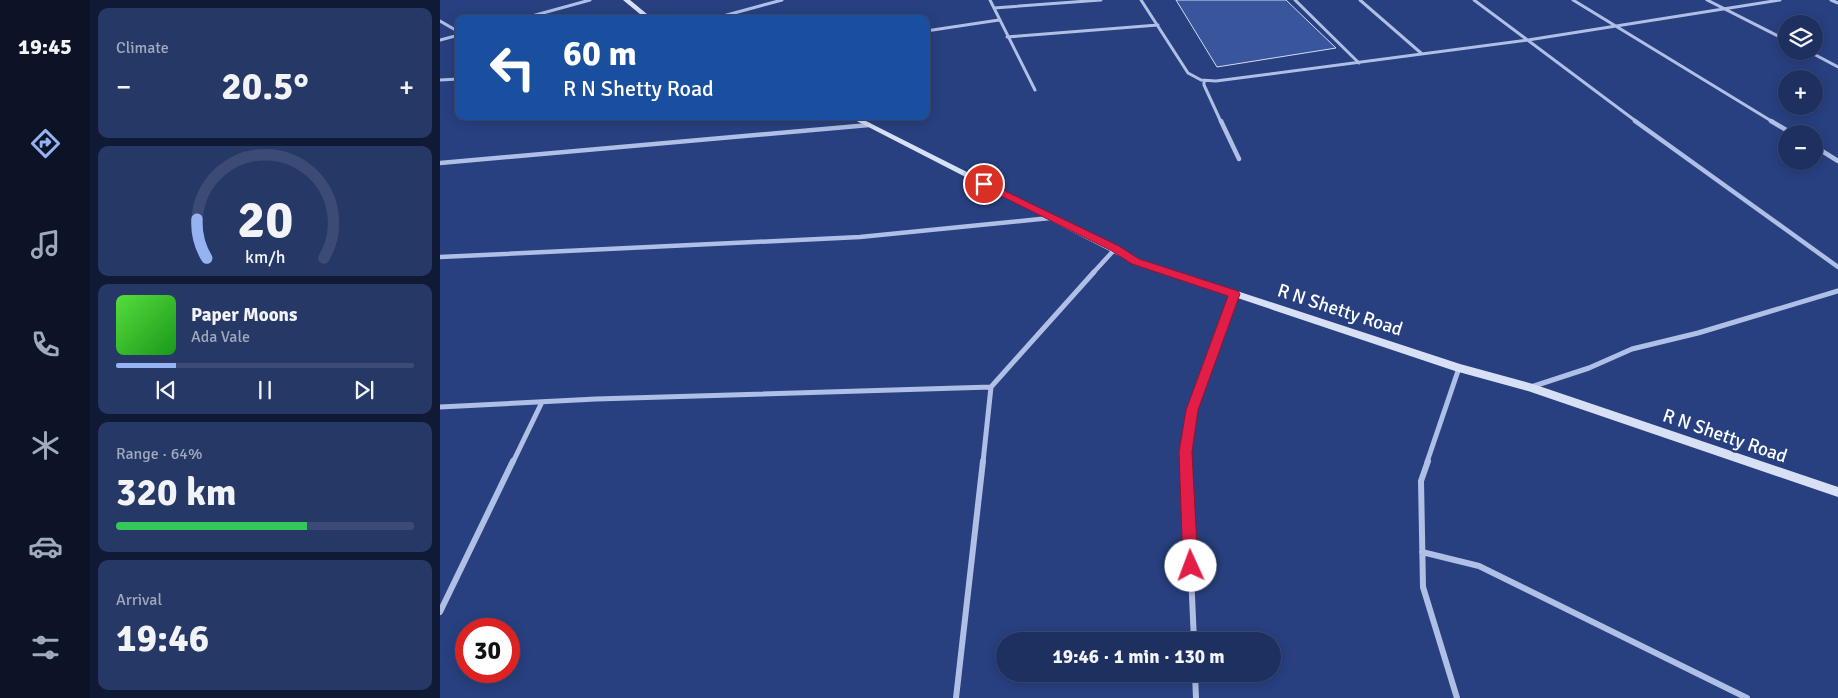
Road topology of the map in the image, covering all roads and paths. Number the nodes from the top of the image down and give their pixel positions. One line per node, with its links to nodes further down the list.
1 (590, 0): 17 (street)
2 (626, 0): 18 (street)
3 (782, 0): 19 (street)
4 (990, 0): 15 (street)
5 (1101, 0): 15 (street)
6 (1141, 0): 22 (street)
7 (1296, 0): 33 (street)
8 (1360, 0): 31 (street)
9 (1474, 0): 30 (street)
10 (1573, 0): 23 (street)
11 (1706, 0): 16 (street)
12 (1780, 0): 16 (street)
13 (1830, 0): 14 (street)
14 (1838, 3)
15 (994, 8): 20 (street)
16 (1722, 8): 23 (street); 27 (street)
17 (536, 15)
18 (645, 15)
19 (727, 15)
20 (999, 20): 25 (street); 28 (street)
21 (440, 21): 24 (street)
22 (1158, 25): 28 (street); 37 (street)
23 (1615, 26): 30 (street); 41 (street)
24 (455, 30)
25 (930, 30)
26 (455, 34): 29 (street)
27 (1778, 36)
28 (1007, 37): 38 (street)
29 (440, 40)
30 (1528, 40): 31 (street); 49 (street)
31 (1421, 53): 33 (street)
32 (1823, 59): 34 (street)
33 (1359, 63): 37 (street)
34 (1838, 67)
35 (455, 79): 36 (street)
36 (440, 80)
37 (1204, 81): 43 (street)
38 (1034, 90)
39 (858, 120): 40 (street, R N Shetty Road)
40 (869, 125): 45 (street); 46 (street, R N Shetty Road)
41 (1778, 125)
42 (1823, 152): 44 (street)
43 (1239, 159)
44 (1838, 161)
45 (440, 163)
46 (1050, 218): 47 (street, R N Shetty Road); 48 (street)
47 (1116, 249): 51 (street, R N Shetty Road); 53 (street)
48 (440, 257)
49 (1838, 267)
50 (1838, 291): 54 (street)
51 (1234, 294): 52 (street, R N Shetty Road); 60 (street)
52 (1459, 368): 54 (street, R N Shetty Road); 58 (street)
53 (991, 387): 55 (street); 62 (street)
54 (1529, 387): 57 (street, R N Shetty Road)
55 (542, 402): 56 (street); 59 (street)
56 (440, 407)
57 (1838, 492)
58 (1422, 552): 64 (street); 65 (street)
59 (440, 612)
60 (1194, 632)
61 (1195, 682): 63 (street)
62 (956, 698)
63 (1196, 698)
64 (1457, 698)
65 (1747, 698)

